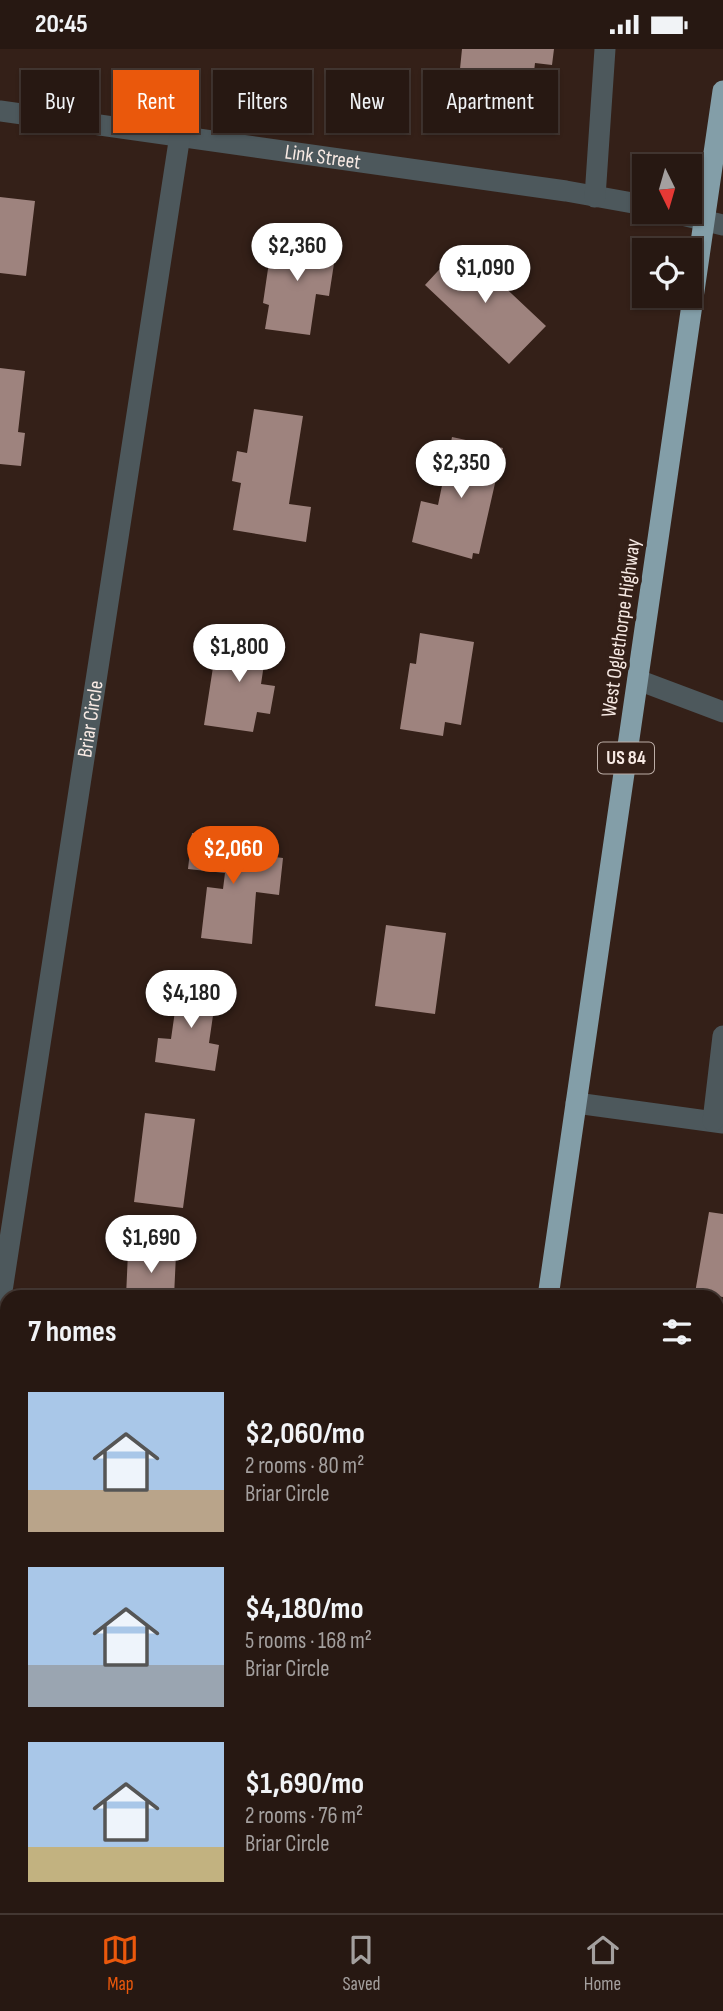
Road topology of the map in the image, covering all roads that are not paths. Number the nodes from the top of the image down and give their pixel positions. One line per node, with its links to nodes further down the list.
1 (605, 49): 5 (street)
2 (723, 92): 7 (highway, West Oglethorpe Highway / US 84)
3 (0, 111): 4 (street, Link Street)
4 (180, 135): 5 (street, Link Street); 13 (street, Briar Circle)
5 (595, 197): 6 (street, Link Street)
6 (632, 203)
7 (714, 222): 8 (highway, West Oglethorpe Highway / US 84)
8 (638, 680): 9 (street); 11 (highway, West Oglethorpe Highway / US 84)
9 (723, 712)
10 (723, 1036): 12 (street)
11 (576, 1103): 12 (street); 14 (highway, West Oglethorpe Highway / US 84)
12 (718, 1122)
13 (2, 1290)
14 (549, 1290)

